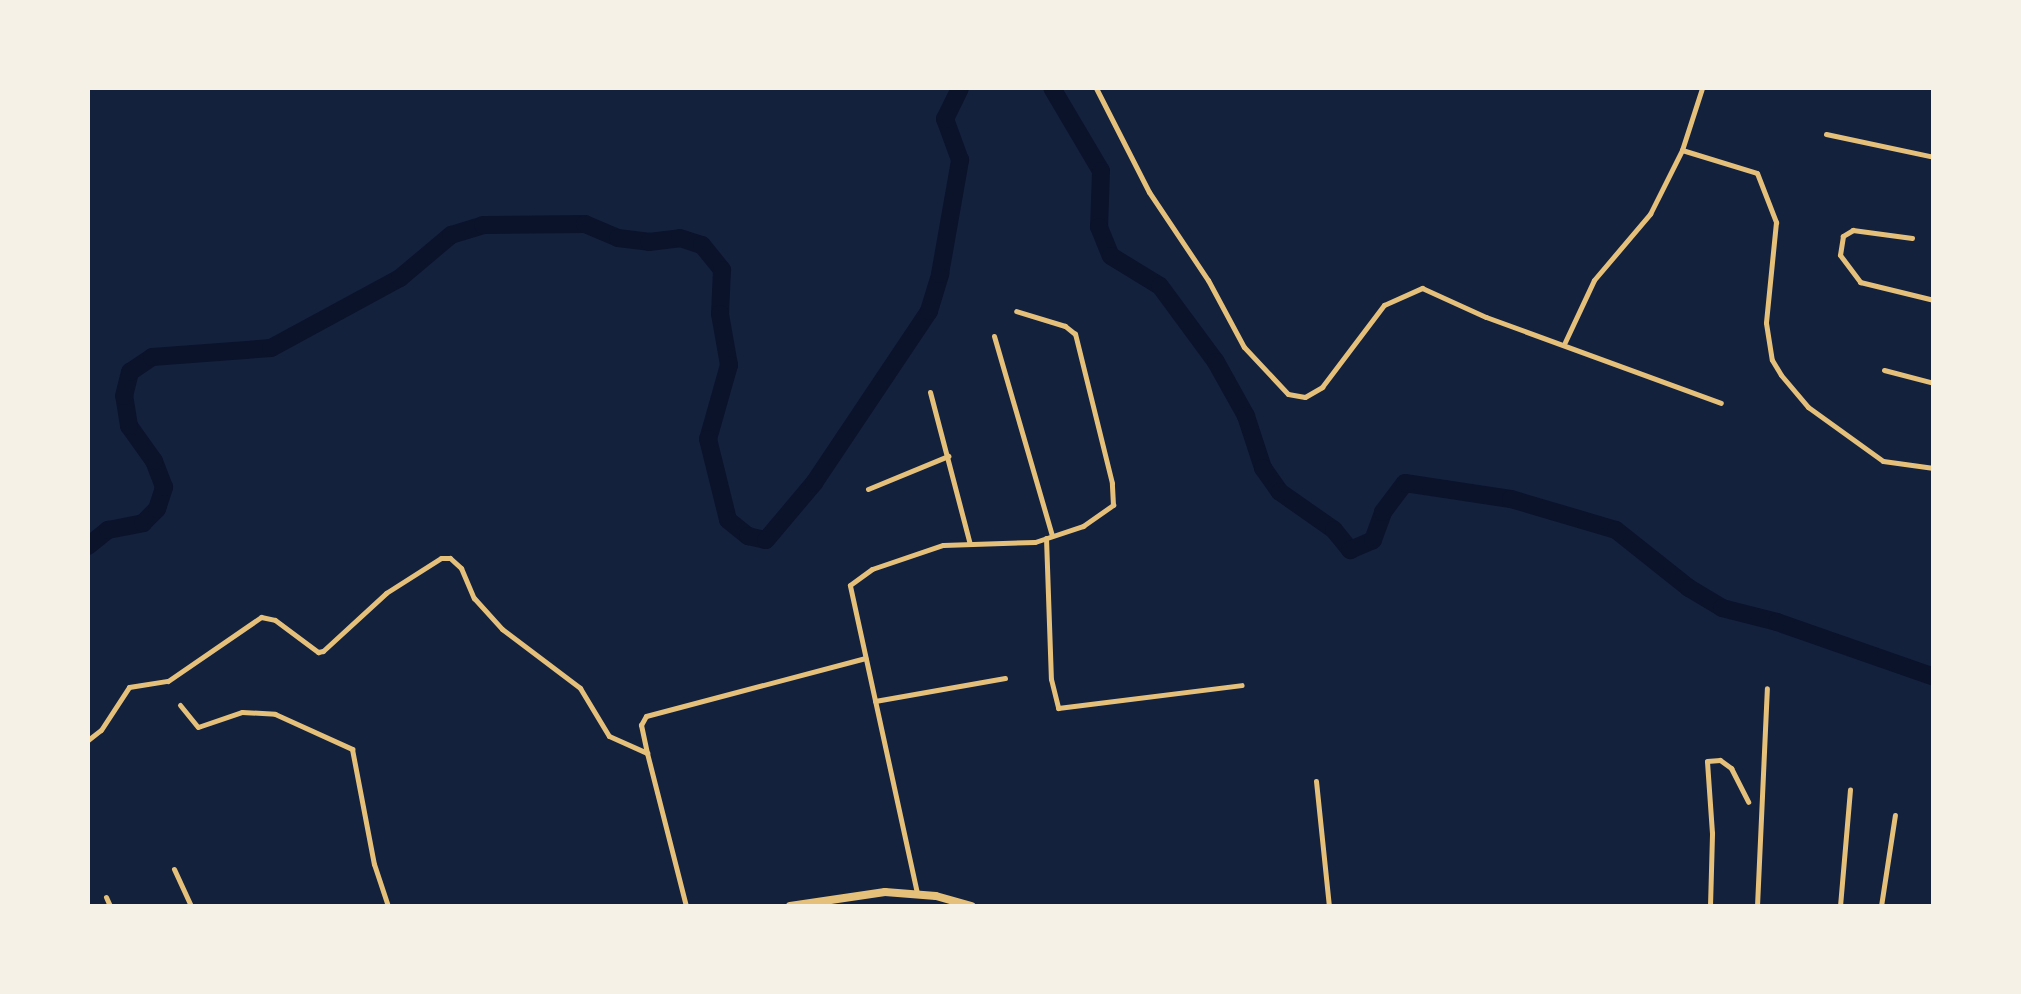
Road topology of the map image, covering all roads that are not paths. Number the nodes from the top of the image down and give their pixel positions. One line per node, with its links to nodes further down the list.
1 (1096, 88): 10 (street)
2 (1702, 88): 4 (street)
3 (1826, 134): 5 (street)
4 (1682, 150): 10 (street); 16 (street)
5 (1934, 157)
6 (1912, 238): 7 (street)
7 (1934, 300)
8 (1016, 311): 18 (street)
9 (994, 336): 18 (street)
10 (1565, 343): 14 (street)
11 (1884, 370): 12 (street)
12 (1934, 383)
13 (930, 392): 15 (street)
14 (1722, 404)
15 (948, 456): 17 (street); 19 (street)
16 (1934, 468)
17 (868, 488)
18 (1049, 536): 19 (street); 22 (street)
19 (970, 544): 20 (street)
20 (865, 658): 24 (street); 27 (street)
21 (1005, 678): 24 (street)
22 (1242, 685)
23 (1767, 688): 43 (street)
24 (874, 701): 33 (street)
25 (180, 705): 37 (street)
26 (88, 740): 27 (street)
27 (647, 753): 38 (street)
28 (1316, 781): 41 (street)
29 (1850, 788): 44 (street)
30 (1748, 802): 42 (street)
31 (1896, 815): 45 (street)
32 (174, 869): 36 (street)
33 (917, 894): 39 (main road); 40 (main road)
34 (106, 897): 35 (street)
35 (110, 906)
36 (191, 906)
37 (388, 906)
38 (686, 906)
39 (790, 906)
40 (972, 906)
41 (1329, 906)
42 (1710, 906)
43 (1757, 906)
44 (1840, 906)
45 (1881, 906)

